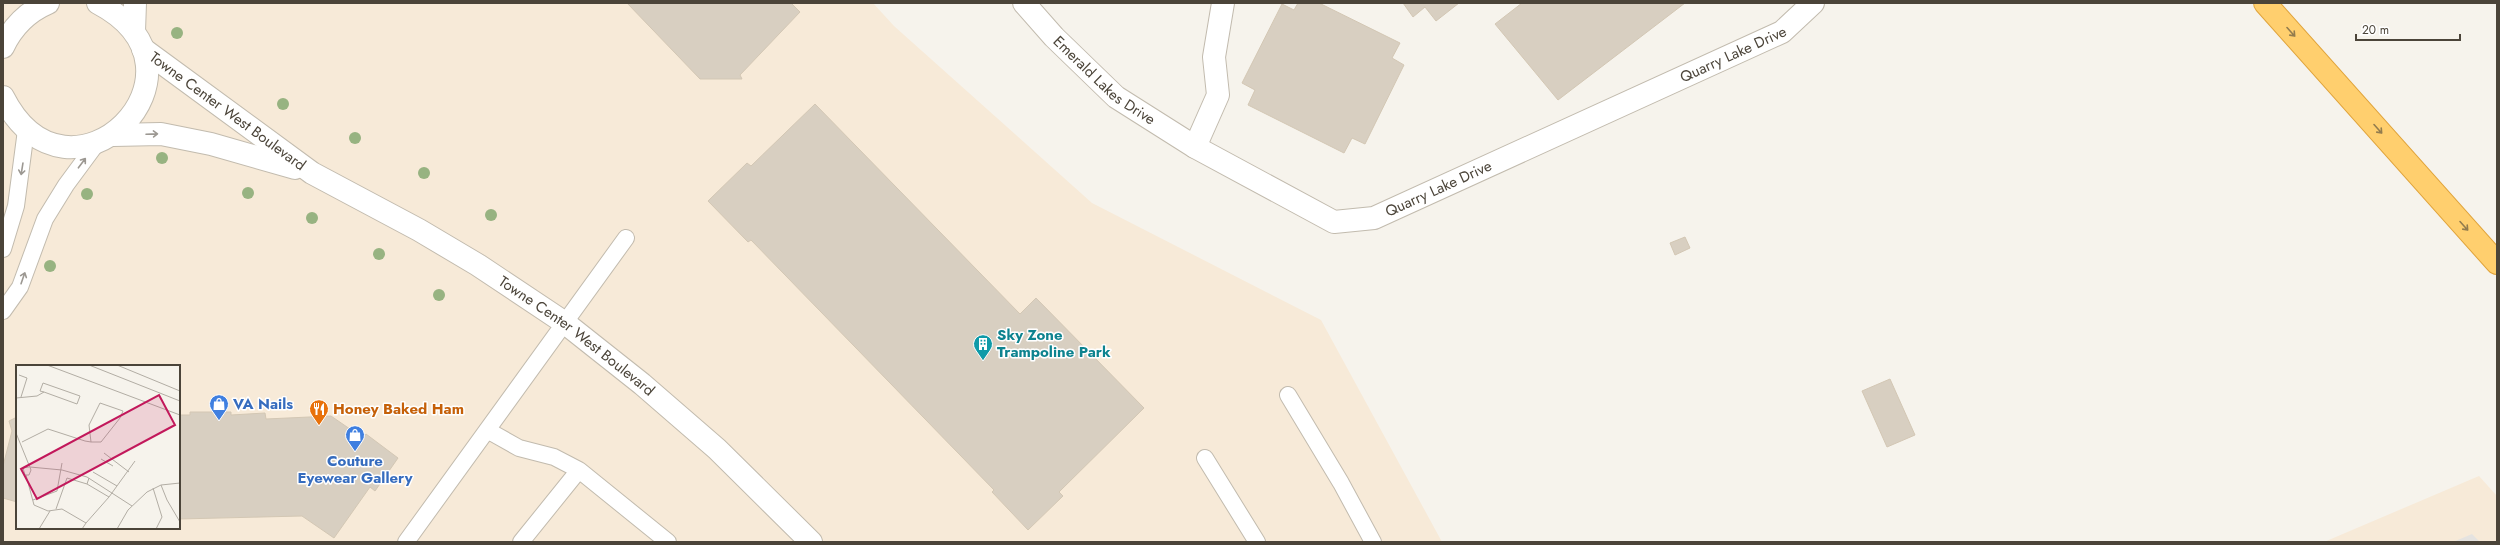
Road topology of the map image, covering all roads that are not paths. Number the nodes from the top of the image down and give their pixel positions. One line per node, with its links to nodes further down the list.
1 (98, 3): 9 (street, Towne Center West Boulevard)
2 (136, 3): 9 (street)
3 (1024, 3): 14 (street, Emerald Lakes Drive)
4 (1223, 3): 14 (street)
5 (1813, 3): 14 (street, Quarry Lake Drive)
6 (2266, 3): 18 (highway, one-way to 18)
7 (41, 6): 8 (street); 10 (street)
8 (3, 16)
9 (139, 40): 13 (street); 15 (street, Towne Center West Boulevard)
10 (3, 47)
11 (3, 97): 12 (street)
12 (14, 118): 13 (street, Towne Center West Boulevard); 17 (lane, one-way to 17)
13 (105, 139): 15 (street, Towne Center West Boulevard, one-way to 15); 19 (lane, one-way to 13)
14 (1195, 147)
15 (312, 173): 20 (street, Towne Center West Boulevard)
16 (626, 238): 20 (lane)
17 (3, 249)
18 (2497, 263)
19 (3, 311)
20 (565, 323): 22 (lane); 28 (street, Towne Center West Boulevard)
21 (1288, 395): 30 (lane)
22 (488, 430): 24 (lane); 25 (lane)
23 (1205, 458): 29 (lane)
24 (579, 470): 26 (lane); 27 (lane)
25 (406, 542)
26 (521, 542)
27 (668, 542)
28 (811, 542)
29 (1257, 542)
30 (1373, 542)

